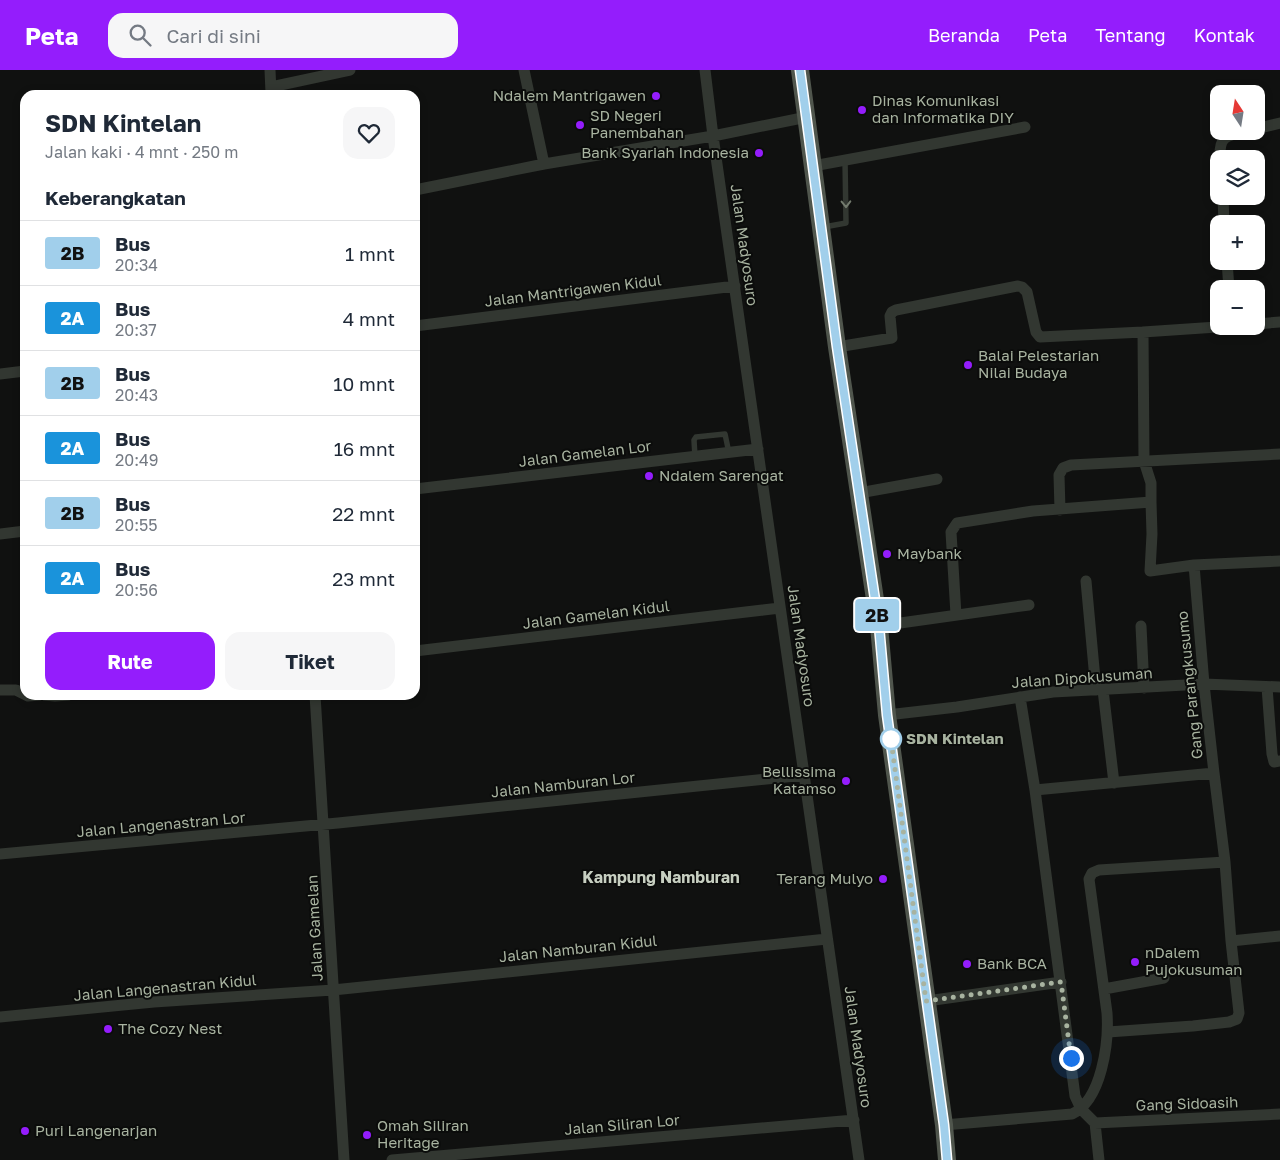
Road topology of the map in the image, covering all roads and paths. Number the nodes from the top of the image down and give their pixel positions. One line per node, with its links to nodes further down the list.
1 (270, 70): 6 (street)
2 (350, 70): 7 (street)
3 (524, 70): 14 (street)
4 (705, 70): 12 (street, Jalan Madyosuro)
5 (800, 70): 8 (main road)
6 (271, 90)
7 (275, 90)
8 (807, 117): 12 (street); 15 (main road)
9 (1280, 123): 11 (street)
10 (1025, 127): 13 (street)
11 (1265, 127)
12 (713, 136): 14 (street); 18 (street, Jalan Madyosuro)
13 (845, 160): 15 (street); 17 (lane, one-way to 17)
14 (544, 164): 16 (street)
15 (813, 166): 17 (main road)
16 (420, 189)
17 (821, 228): 24 (main road)
18 (735, 286): 21 (street, Jalan Mantrigawen Kidul); 27 (street, Jalan Madyosuro)
19 (1280, 322): 20 (street)
20 (1265, 323)
21 (420, 325)
22 (1210, 327): 23 (street)
23 (1143, 332): 24 (street); 31 (street)
24 (837, 347): 34 (main road)
25 (20, 372): 26 (street)
26 (0, 374)
27 (758, 449): 28 (street, Jalan Gamelan Lor); 43 (street, Jalan Madyosuro)
28 (729, 453): 30 (street, Jalan Gamelan Lor); 30 (lane)
29 (1280, 454): 31 (street)
30 (695, 457): 33 (street, Jalan Gamelan Lor)
31 (1144, 461): 35 (street); 36 (street)
32 (937, 480): 34 (street)
33 (420, 488)
34 (859, 493): 45 (main road)
35 (1151, 502): 36 (street); 40 (street)
36 (1060, 510): 44 (street)
37 (20, 532): 38 (street)
38 (0, 534)
39 (1280, 561): 40 (street)
40 (1194, 565): 48 (street, Gang Parangkusumo)
41 (1086, 581): 53 (street)
42 (1029, 605): 44 (street)
43 (780, 608): 47 (street, Jalan Gamelan Kidul); 60 (street, Jalan Madyosuro)
44 (956, 615): 45 (street)
45 (879, 626): 57 (main road)
46 (1141, 626): 51 (street)
47 (420, 650)
48 (1204, 684): 49 (street, Jalan Dipokusuman); 51 (street, Jalan Dipokusuman); 59 (street, Gang Parangkusumo)
49 (1267, 687): 50 (street, Jalan Dipokusuman); 58 (street)
50 (1280, 687)
51 (1144, 688): 53 (street, Jalan Dipokusuman)
52 (0, 690): 54 (street)
53 (1099, 690): 55 (street, Jalan Dipokusuman); 61 (street)
54 (20, 692)
55 (1020, 697): 57 (street, Jalan Dipokusuman); 62 (street)
56 (315, 700): 63 (street, Jalan Gamelan)
57 (887, 715): 73 (main road)
58 (1280, 761)
59 (1214, 773): 61 (street, Gang Parangkusumo); 65 (street)
60 (805, 775): 63 (street, Jalan Namburan Lor); 67 (street, Jalan Madyosuro)
61 (1114, 783): 62 (street, Gang Parangkusumo)
62 (1035, 790): 70 (street)
63 (324, 824): 64 (street, Jalan Langenastran Lor); 72 (street, Jalan Gamelan)
64 (0, 854)
65 (1225, 862): 68 (street); 71 (street)
66 (1280, 936): 68 (street)
67 (827, 939): 72 (street, Jalan Namburan Kidul); 78 (street, Jalan Madyosuro)
68 (1231, 941): 75 (street)
69 (1164, 978): 71 (street)
70 (1061, 982): 73 (street); 76 (street)
71 (1104, 989): 75 (street)
72 (333, 990): 74 (street, Jalan Langenastran Kidul); 81 (street, Jalan Gamelan)
73 (926, 1001): 80 (main road)
74 (0, 1017)
75 (1108, 1032): 76 (street)
76 (1081, 1109): 79 (street); 80 (street)
77 (1280, 1114): 79 (street, Gang Sidoasih)
78 (854, 1120): 82 (street, Jalan Siliran Lor); 83 (street, Jalan Madyosuro)
79 (1095, 1123): 85 (street)
80 (944, 1125): 84 (main road)
81 (344, 1160)
82 (392, 1160)
83 (859, 1160)
84 (946, 1160)
85 (1099, 1160)

